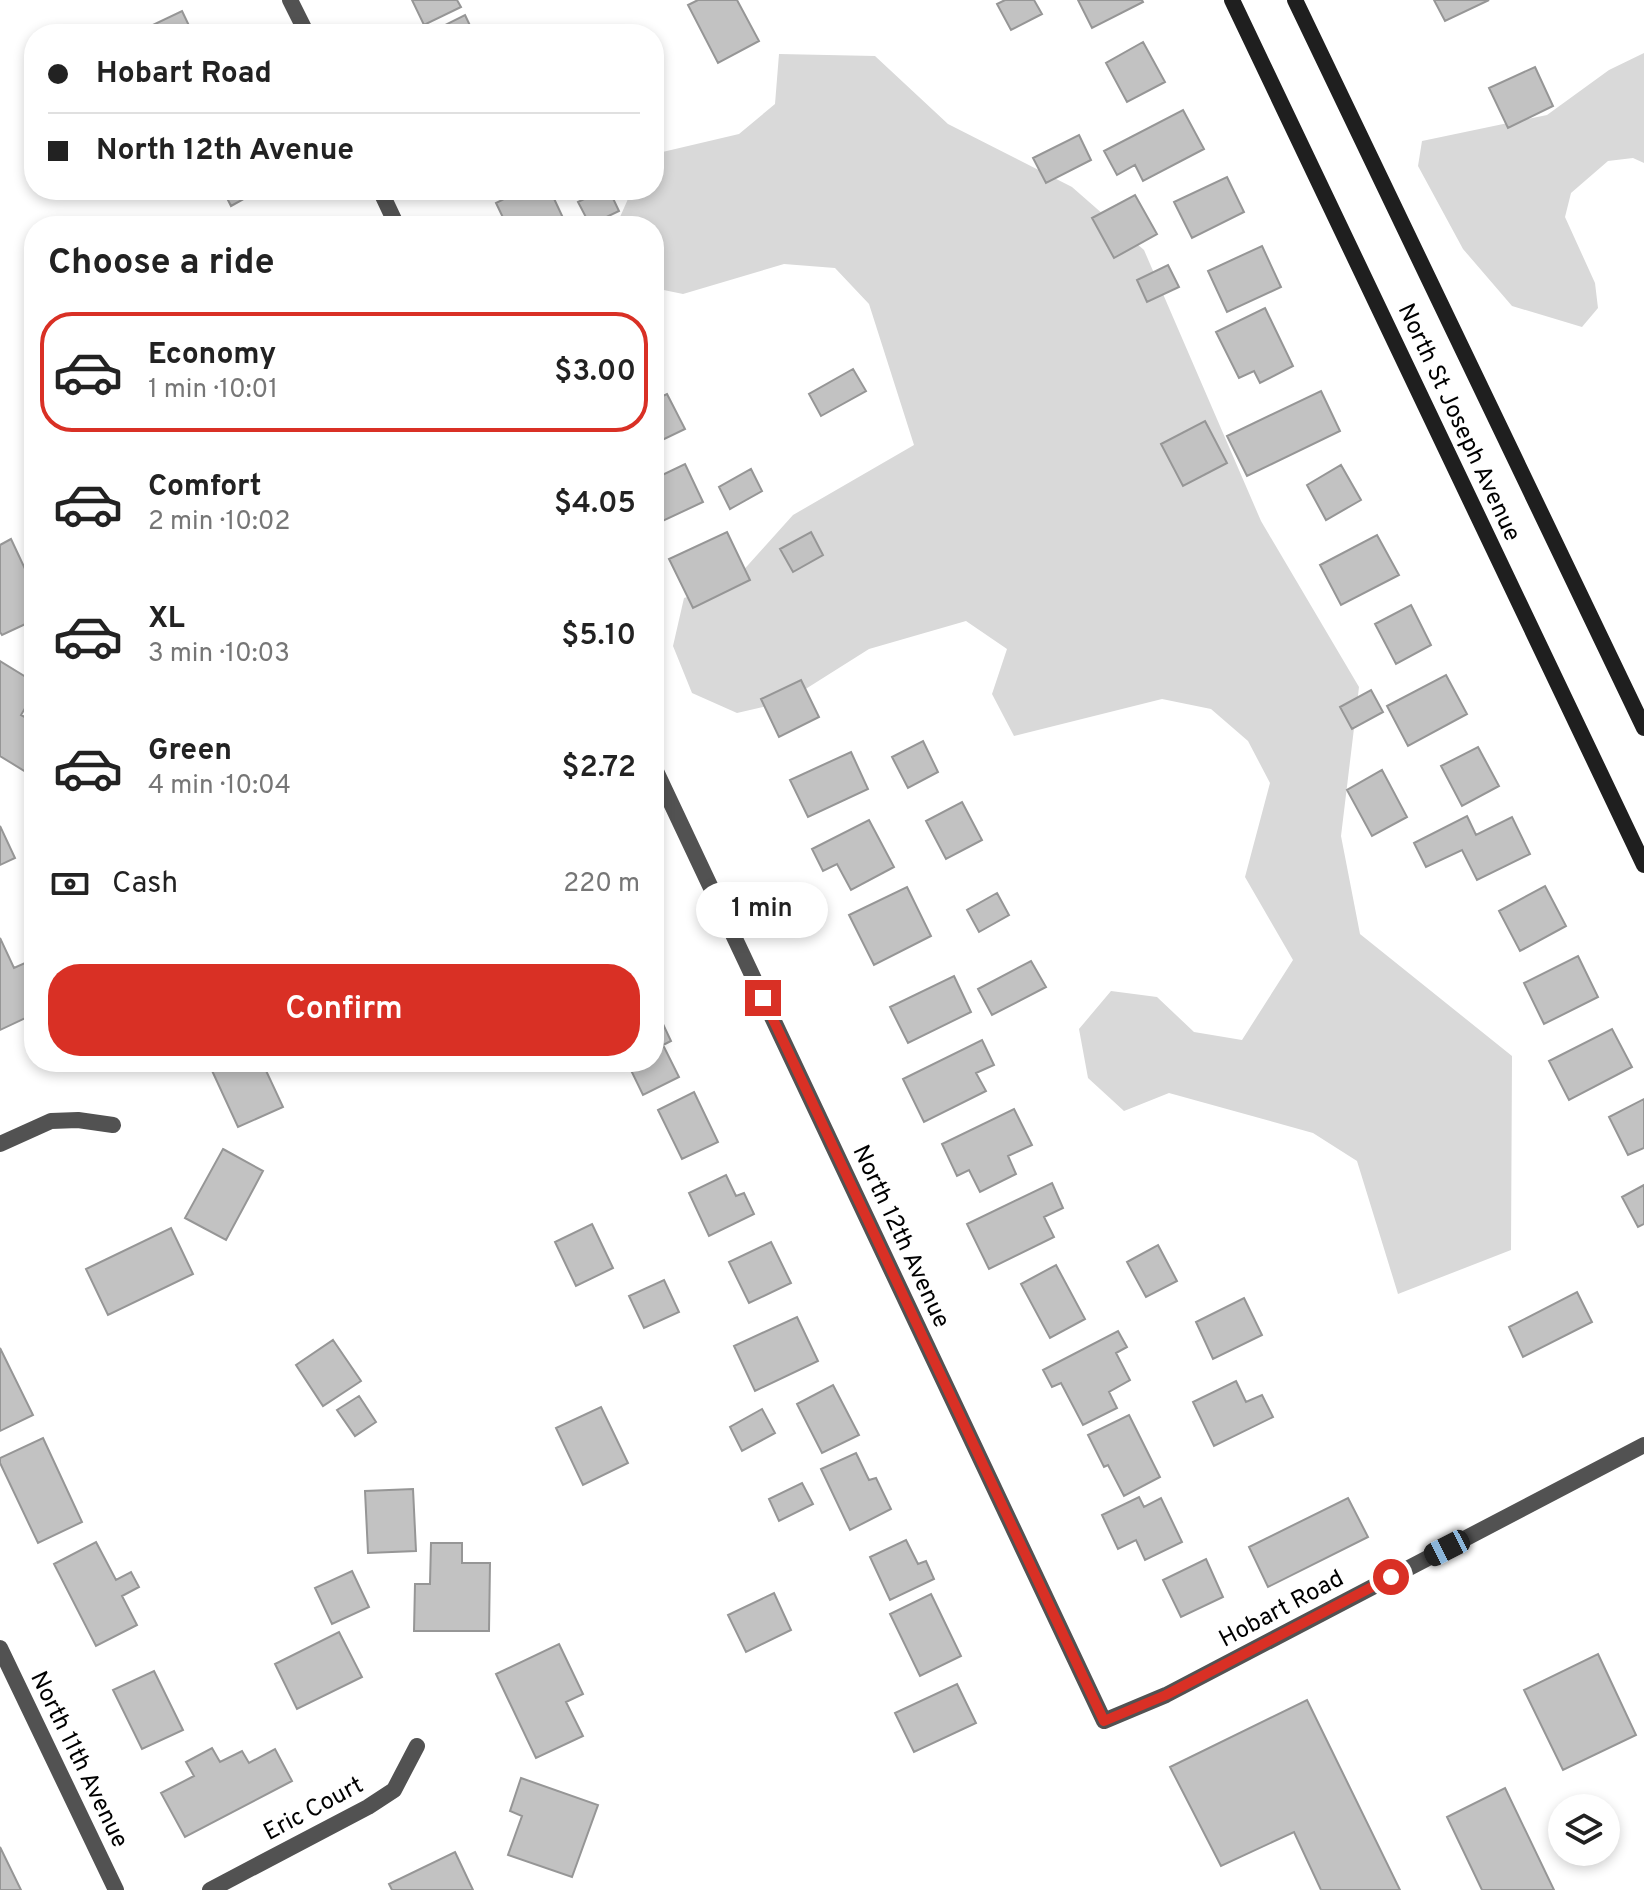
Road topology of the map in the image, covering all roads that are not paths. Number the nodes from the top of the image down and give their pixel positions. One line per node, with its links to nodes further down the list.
1 (290, 0): 4 (street)
2 (1232, 0): 7 (main road, North St Joseph Avenue)
3 (1295, 0): 5 (main road, North St Joseph Avenue)
4 (302, 24)
5 (1644, 728)
6 (664, 788): 12 (street, North 12th Avenue)
7 (1644, 865)
8 (113, 1125): 9 (street)
9 (0, 1144)
10 (1644, 1445): 12 (street, Hobart Road)
11 (0, 1648): 14 (street, North 11th Avenue)
12 (1108, 1719)
13 (417, 1746): 15 (street, Eric Court)
14 (116, 1890)
15 (210, 1890)

